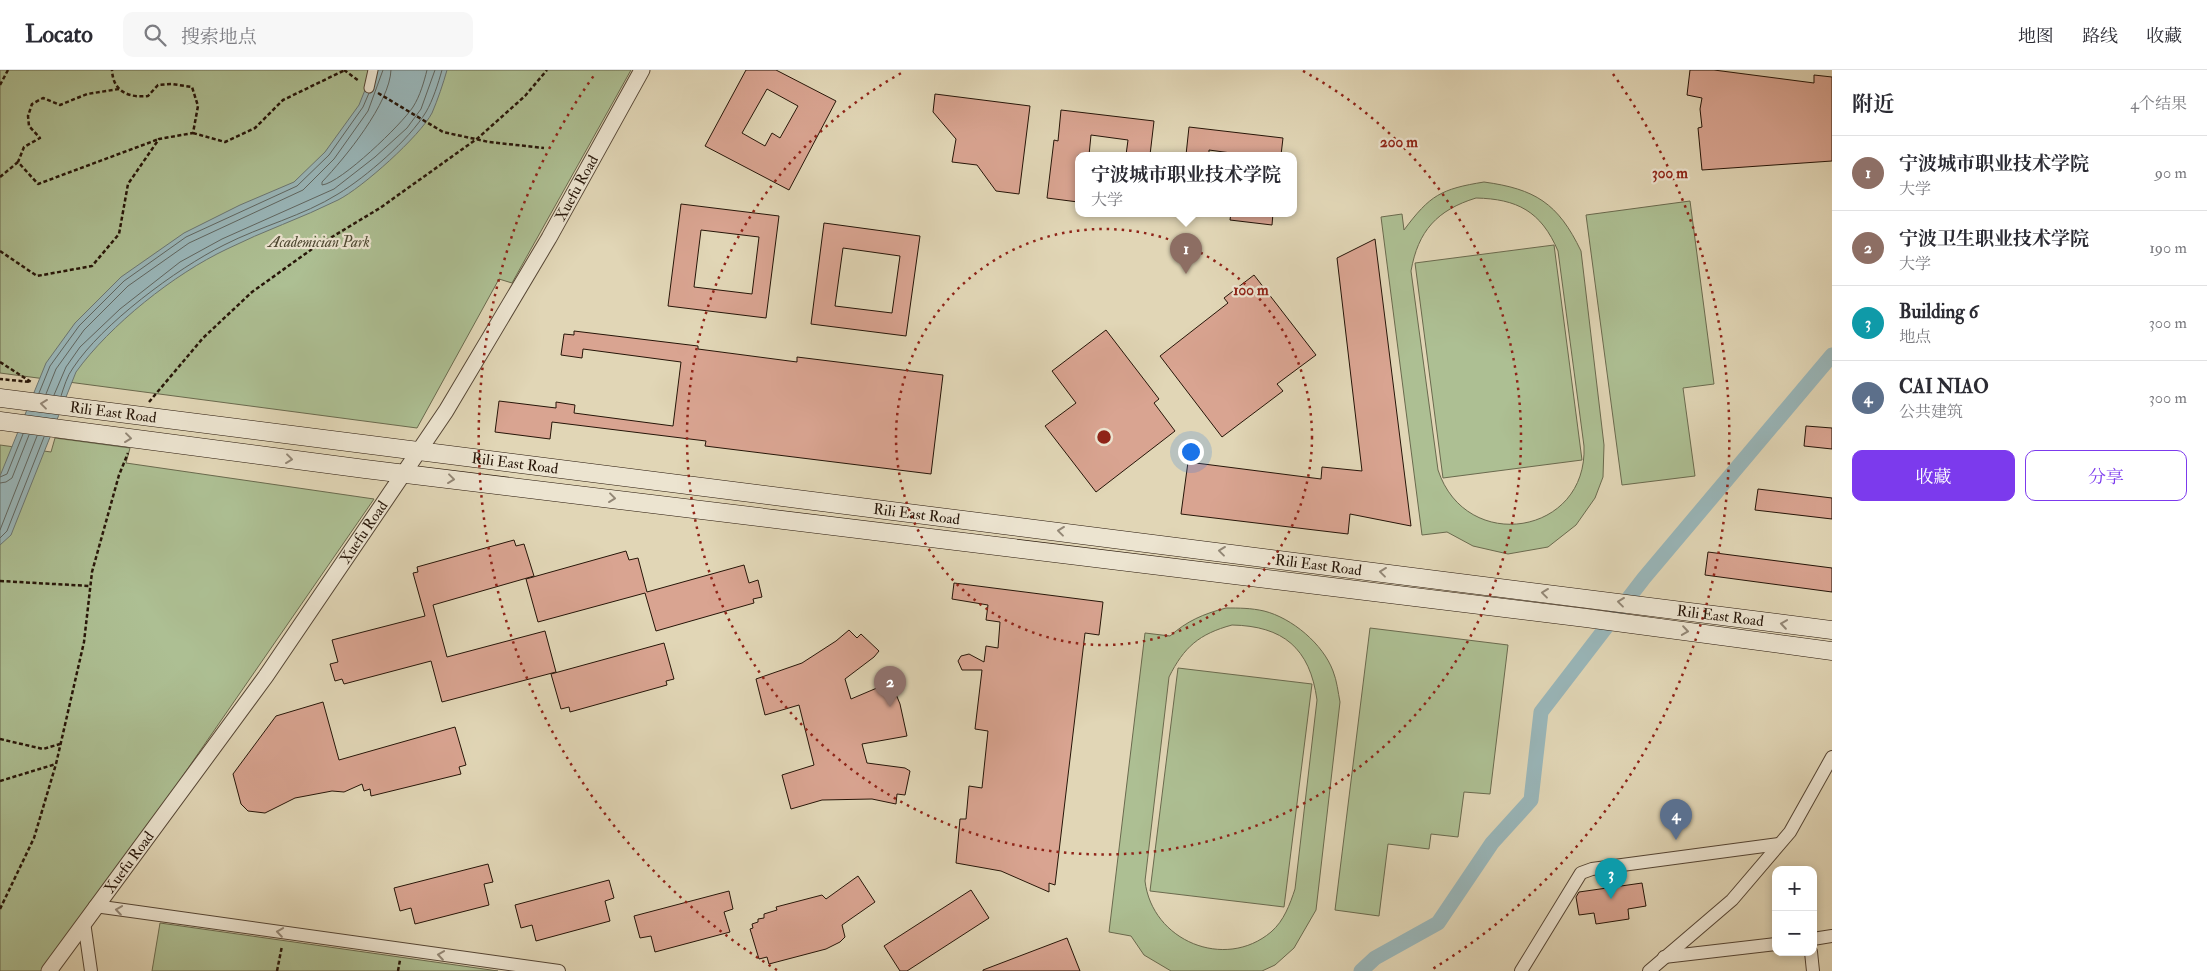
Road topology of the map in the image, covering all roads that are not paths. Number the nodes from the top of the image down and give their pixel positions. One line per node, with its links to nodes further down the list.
1 (373, 70): 3 (street)
2 (642, 70): 6 (street, Xuefu Road)
3 (372, 90)
4 (1, 398): 6 (main road, Rili East Road, one-way to 4)
5 (0, 421): 7 (main road, Rili East Road, one-way to 7)
6 (420, 450): 7 (street, Xuefu Road); 8 (main road, Rili East Road, one-way to 6)
7 (404, 473): 9 (main road, Rili East Road, one-way to 9); 12 (street, Xuefu Road)
8 (1832, 630)
9 (1832, 651)
10 (1832, 757): 11 (street)
11 (1779, 844): 18 (street); 22 (street)
12 (95, 906): 13 (street, Xuefu Road); 21 (street, one-way to 12)
13 (84, 922): 19 (street, Xuefu Road); 20 (street)
14 (1832, 936): 15 (street)
15 (1817, 938)
16 (1772, 944): 18 (street)
17 (1811, 956): 24 (street)
18 (1663, 957): 23 (street)
19 (49, 971)
20 (91, 971)
21 (559, 971)
22 (1521, 971)
23 (1649, 971)
24 (1813, 971)

